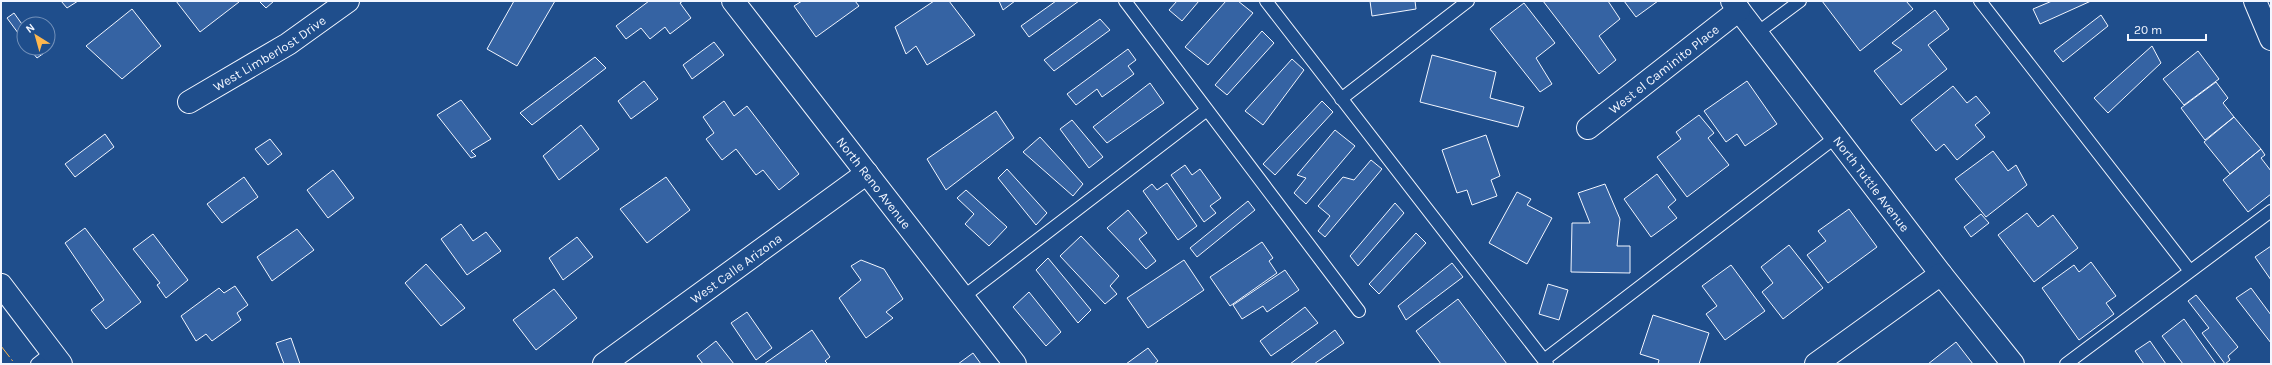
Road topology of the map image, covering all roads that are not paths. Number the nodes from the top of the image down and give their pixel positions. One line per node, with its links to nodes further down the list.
1 (348, 1): 13 (street, West Limberlost Drive)
2 (733, 1): 17 (street, North Reno Avenue)
3 (1125, 1): 14 (lane)
4 (1266, 1): 12 (lane)
5 (1468, 1): 12 (lane)
6 (1800, 1): 10 (lane)
7 (1980, 1): 19 (lane)
8 (2254, 1): 11 (street)
9 (1736, 6): 10 (street, North Tuttle Avenue); 15 (street, West el Caminito Place)
10 (1757, 33): 16 (street, North Tuttle Avenue)
11 (2271, 40)
12 (1341, 99): 25 (lane)
13 (189, 102)
14 (1207, 110): 22 (lane); 23 (lane)
15 (1588, 128)
16 (1836, 137): 20 (street, North Tuttle Avenue); 25 (lane)
17 (867, 173): 22 (street, North Reno Avenue); 26 (street, West Calle Arizona)
18 (2271, 211): 19 (lane)
19 (2190, 271): 30 (lane)
20 (1941, 274): 28 (street); 29 (street, North Tuttle Avenue)
21 (1, 285): 24 (street)
22 (963, 297): 27 (street, North Reno Avenue)
23 (1359, 312)
24 (50, 360)
25 (1546, 362)
26 (604, 364)
27 (1015, 364)
28 (1816, 364)
29 (2013, 364)
30 (2066, 364)

